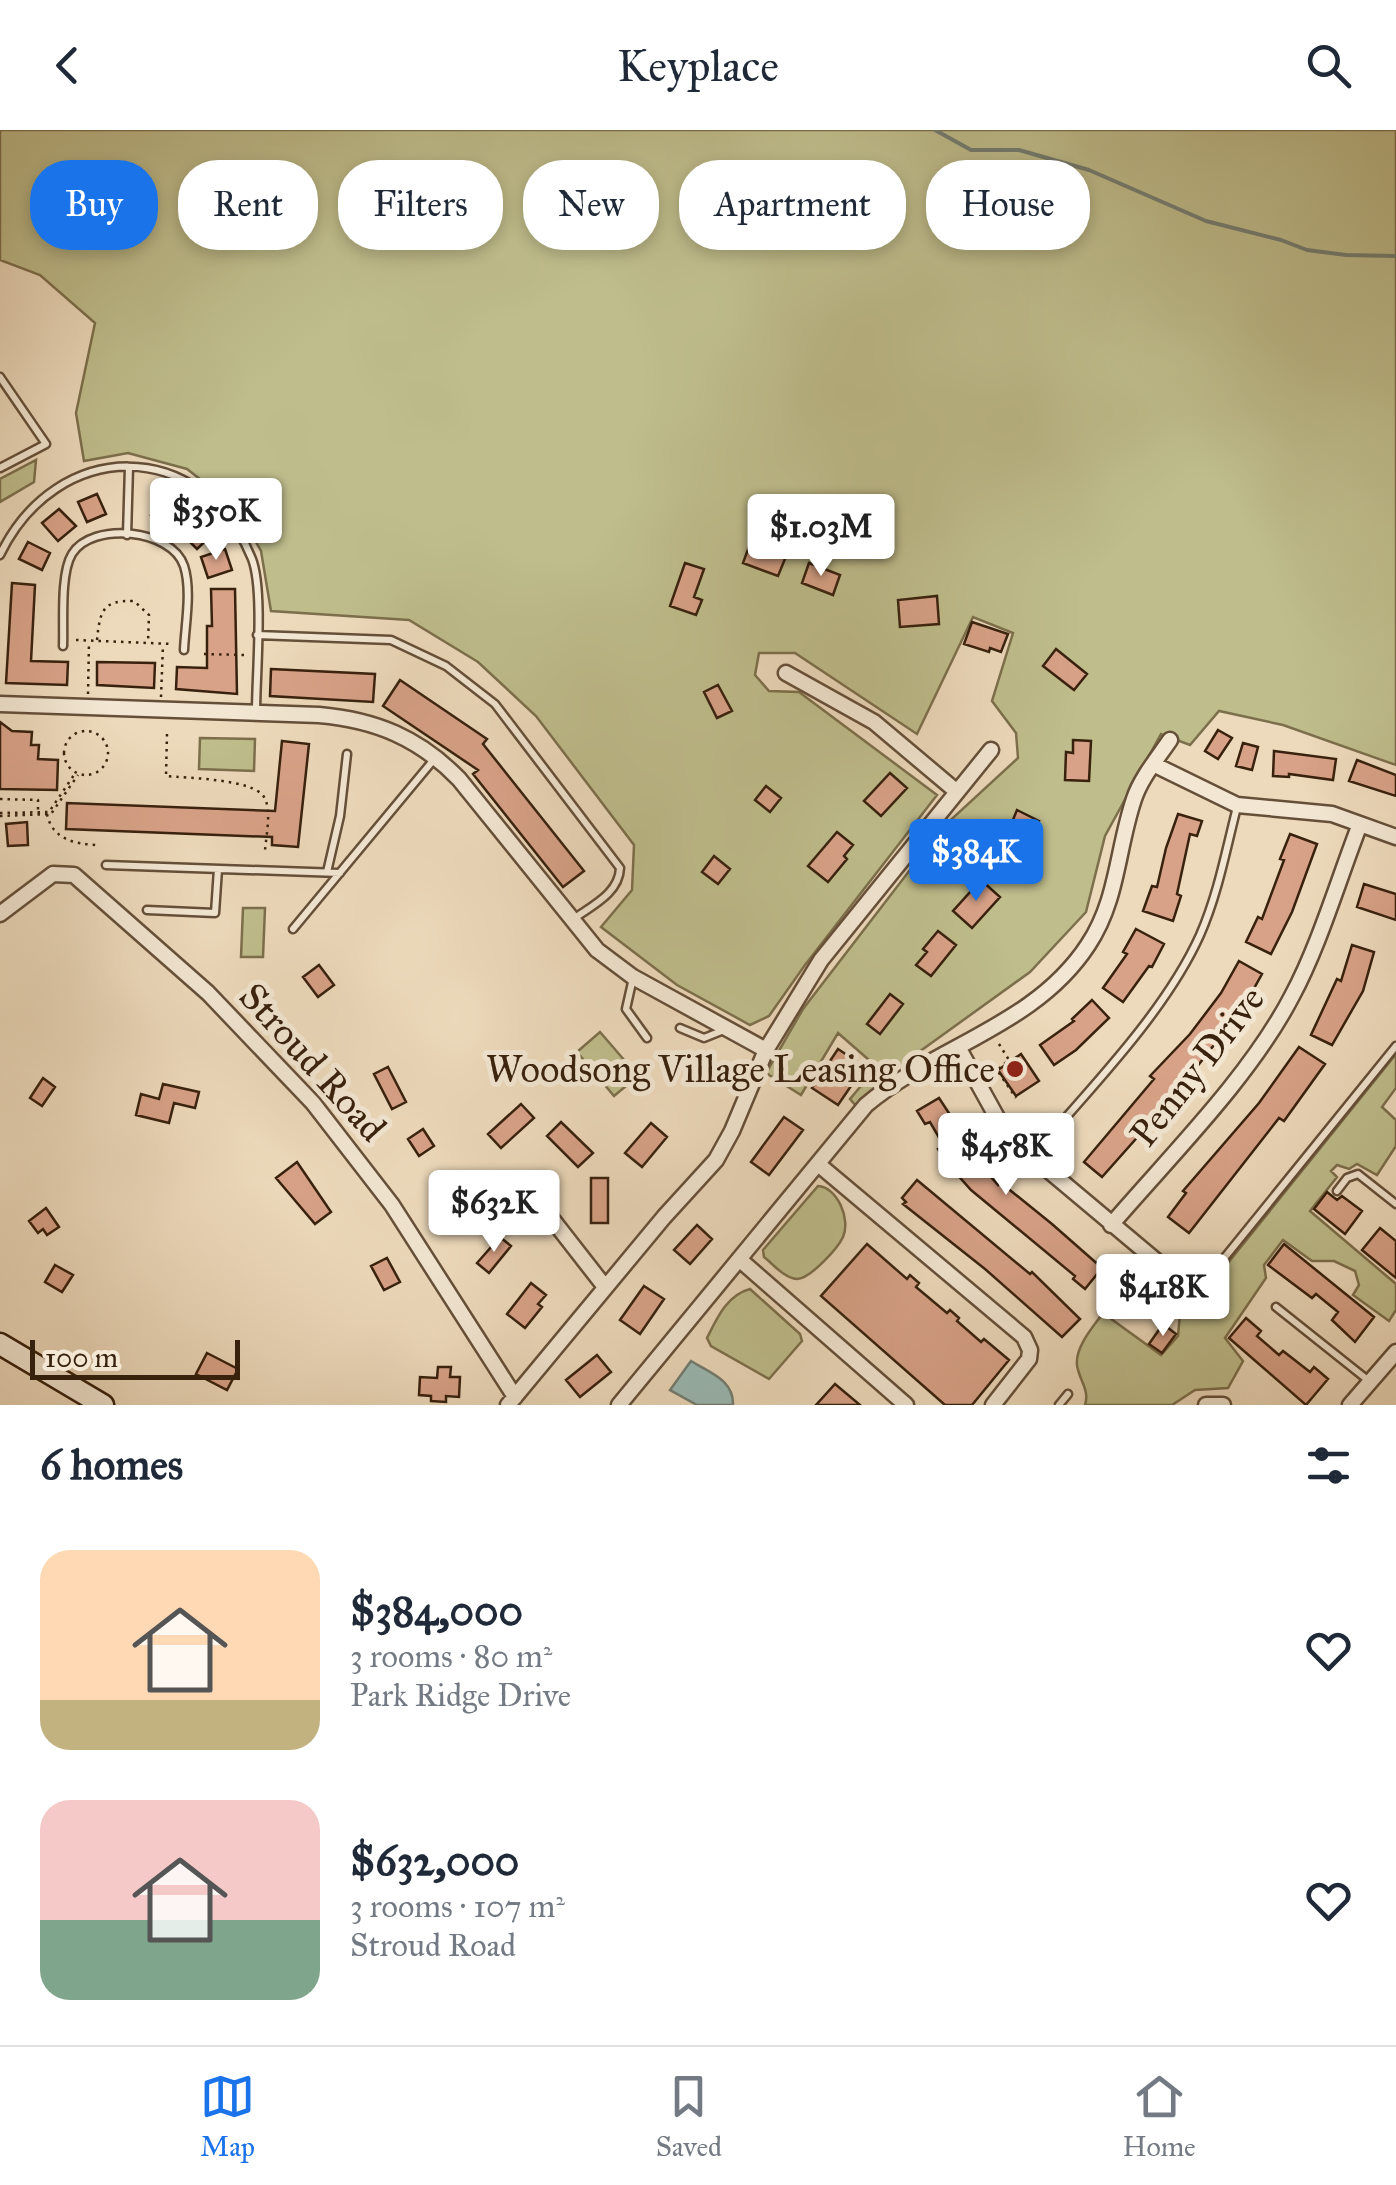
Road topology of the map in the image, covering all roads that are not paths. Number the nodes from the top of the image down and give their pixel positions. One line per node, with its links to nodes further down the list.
1 (0, 378): 3 (lane)
2 (129, 467): 4 (lane); 5 (lane); 6 (lane)
3 (0, 468)
4 (127, 535): 7 (lane); 8 (lane)
5 (0, 555)
6 (257, 636): 11 (lane); 27 (lane)
7 (63, 646)
8 (184, 650)
9 (786, 673): 17 (street)
10 (0, 704): 11 (street)
11 (256, 712): 15 (street)
12 (1170, 740): 16 (street)
13 (990, 750): 17 (street)
14 (347, 754): 23 (lane)
15 (436, 756): 24 (lane); 27 (street)
16 (1153, 764): 18 (street); 34 (street)
17 (956, 791): 35 (street)
18 (1237, 806): 19 (street); 36 (lane)
19 (1360, 824): 20 (street); 41 (street, Penny Drive)
20 (1396, 838)
21 (106, 864): 22 (lane)
22 (218, 868): 23 (lane); 25 (lane)
23 (327, 872): 24 (lane)
24 (340, 873): 28 (lane)
25 (147, 910)
26 (0, 914): 50 (street, Stroud Road)
27 (571, 921): 29 (street)
28 (293, 929)
29 (633, 977): 31 (street); 32 (lane)
30 (680, 1028): 31 (lane)
31 (726, 1029): 35 (street)
32 (648, 1038)
33 (1396, 1046): 43 (lane)
34 (958, 1047): 36 (street); 37 (street)
35 (766, 1050): 44 (street)
36 (1030, 1158): 41 (street)
37 (818, 1164): 42 (street); 51 (street)
38 (1337, 1191): 39 (lane)
39 (1396, 1204)
40 (545, 1210): 44 (street)
41 (1112, 1225): 43 (street)
42 (738, 1259): 53 (street); 54 (street)
43 (1160, 1264)
44 (606, 1287): 50 (street)
45 (1276, 1307): 48 (lane)
46 (0, 1344): 52 (main road)
47 (1396, 1352): 48 (street)
48 (1370, 1382): 58 (street)
49 (1068, 1394): 55 (lane)
50 (512, 1401)
51 (999, 1403)
52 (103, 1405)
53 (619, 1405)
54 (906, 1405)
55 (1059, 1405)
56 (1206, 1405): 57 (street)
57 (1223, 1405)
58 (1350, 1405)

